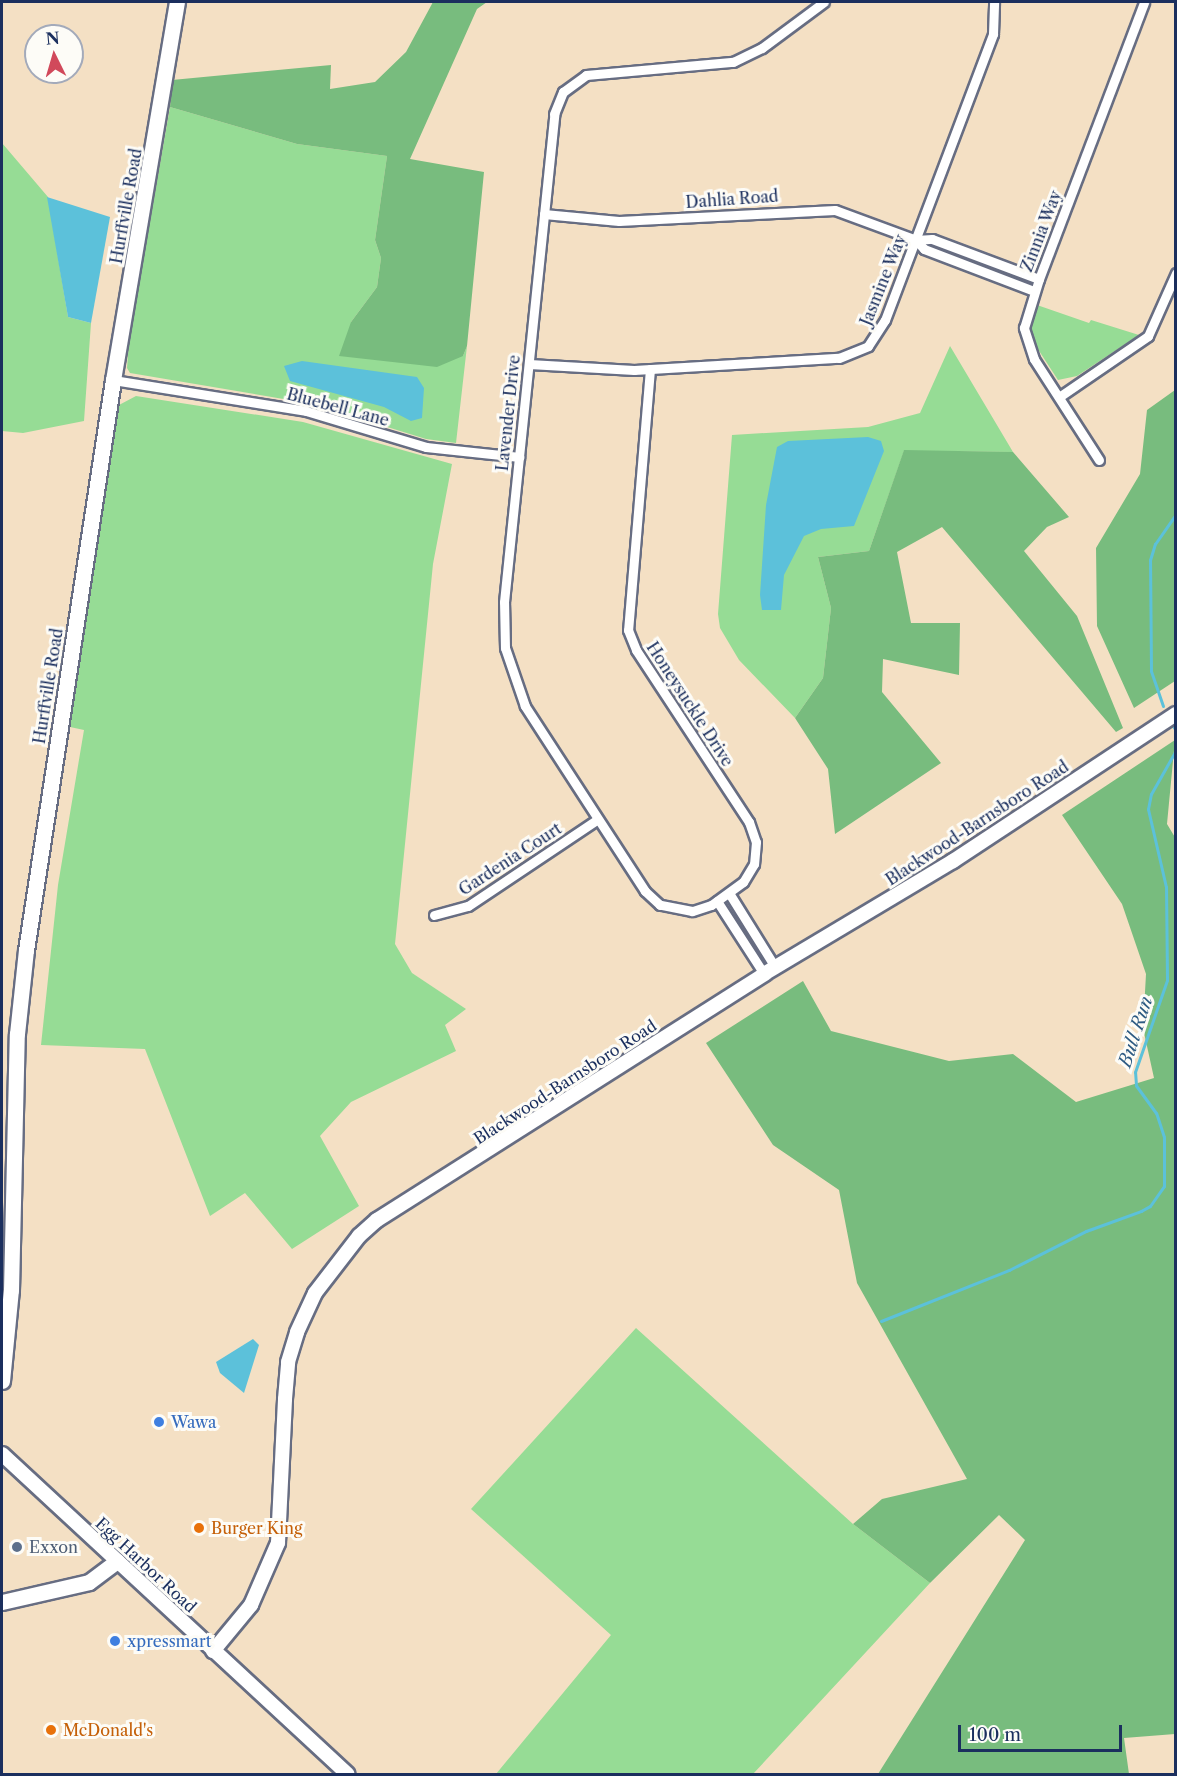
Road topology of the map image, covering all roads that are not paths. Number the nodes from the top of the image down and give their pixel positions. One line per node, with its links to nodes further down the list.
1 (177, 2): 12 (main road, Hurffville Road)
2 (824, 2): 5 (street, Lavender Drive)
3 (994, 2): 6 (street, Jasmine Way)
4 (1144, 2): 8 (street, Zinnia Way)
5 (544, 214): 6 (street, Dahlia Road); 10 (street, Lavender Drive)
6 (916, 240): 8 (street, Dahlia Road); 9 (street, Dahlia Road); 11 (street, Jasmine Way)
7 (1176, 273): 13 (street)
8 (1039, 279): 9 (street, Zinnia Way)
9 (1034, 291): 13 (street, Zinnia Way)
10 (529, 364): 11 (street, Jasmine Way); 14 (street, Lavender Drive)
11 (650, 369): 18 (street, Honeysuckle Drive)
12 (113, 380): 14 (street, Bluebell Lane); 22 (main road, Hurffville Road)
13 (1059, 397): 15 (street, Zinnia Way)
14 (519, 457): 17 (street, Lavender Drive)
15 (1100, 460)
16 (1176, 714): 21 (main road, Blackwood-Barnsboro Road)
17 (598, 819): 19 (street, Lavender Drive); 20 (street, Gardenia Court)
18 (729, 893): 19 (street, Lavender Drive); 21 (street)
19 (717, 901): 21 (street)
20 (434, 915)
21 (770, 971): 26 (main road, Blackwood-Barnsboro Road)
22 (2, 1381)
23 (2, 1454): 24 (main road, Egg Harbor Road)
24 (117, 1561): 25 (main road); 26 (main road, Egg Harbor Road)
25 (2, 1602)
26 (213, 1651): 27 (main road, Egg Harbor Road)
27 (347, 1774)

